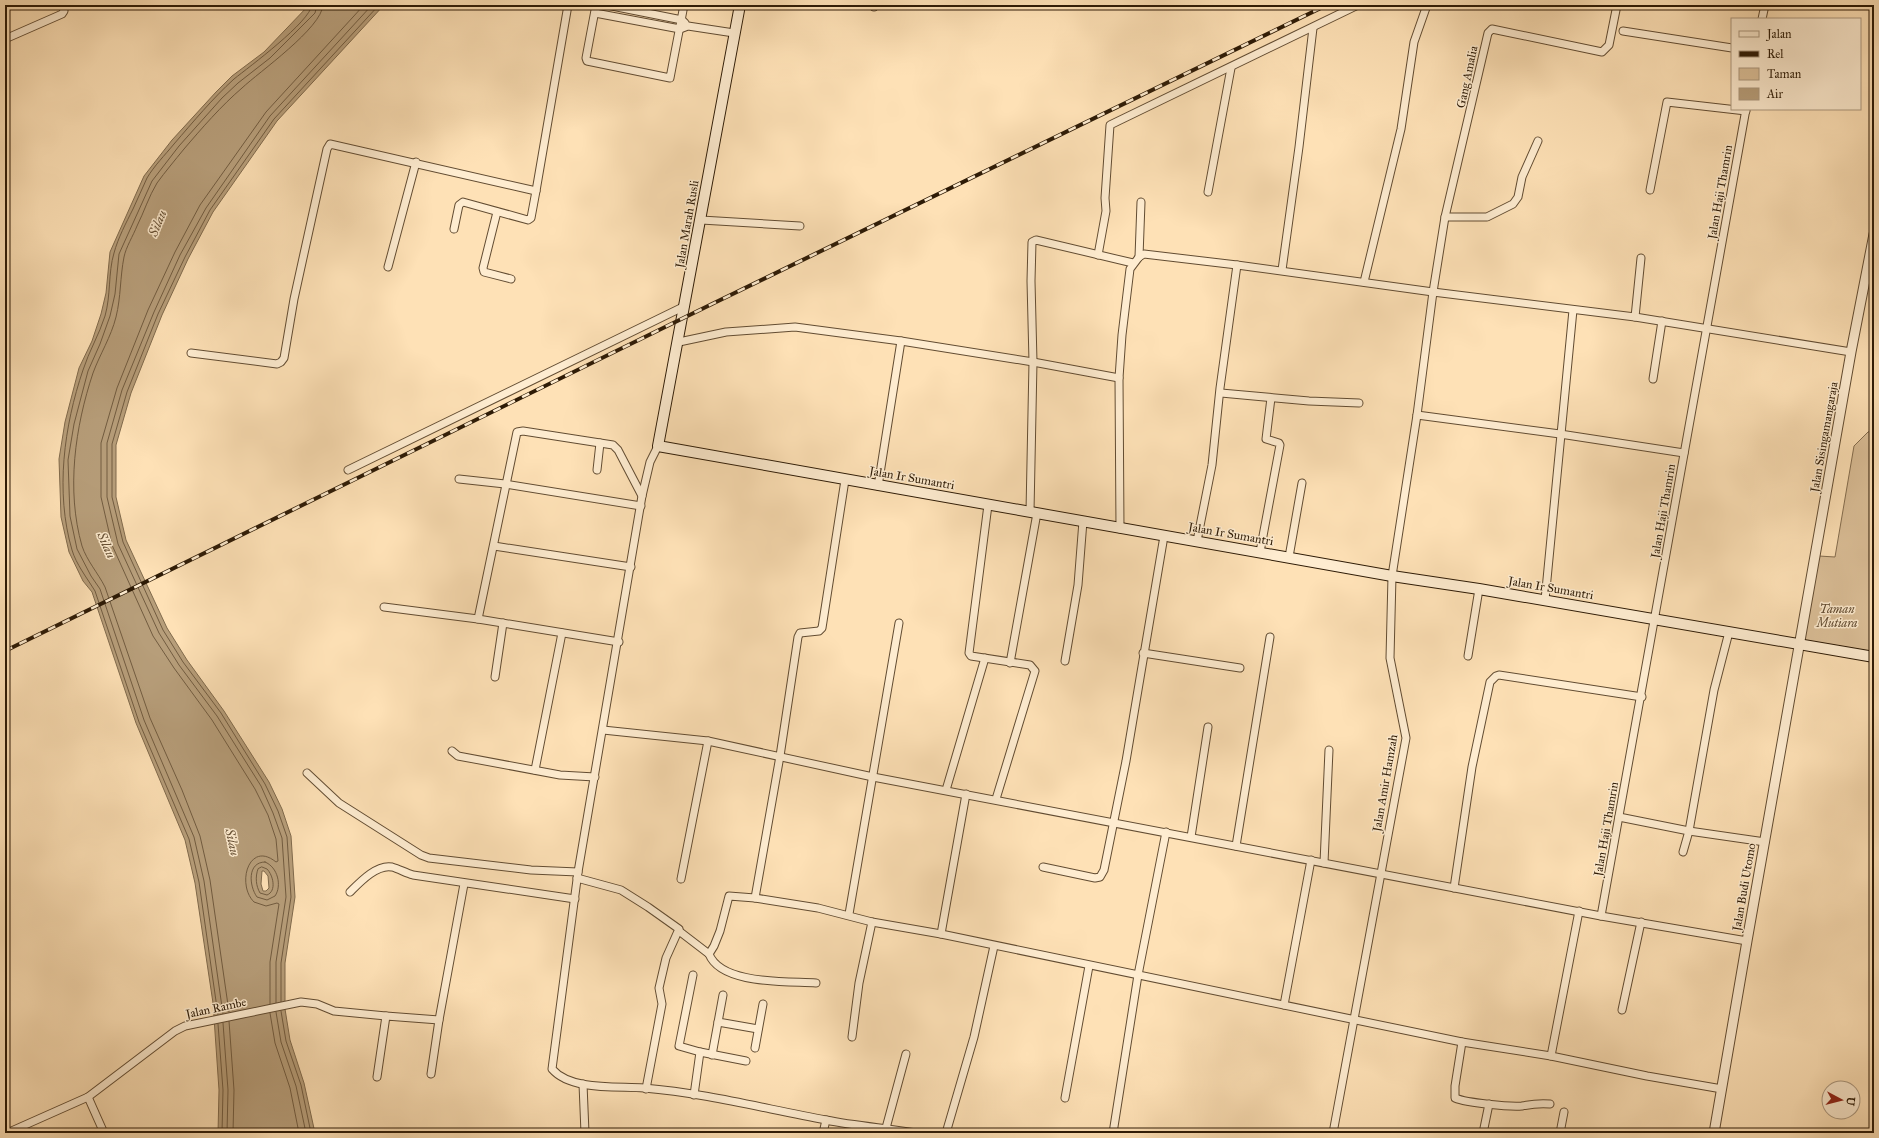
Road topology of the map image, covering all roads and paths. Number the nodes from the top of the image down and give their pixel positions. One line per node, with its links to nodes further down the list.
1 (64, 5): 19 (street)
2 (568, 5): 26 (street)
3 (596, 5): 11 (street)
4 (607, 5): 13 (street)
5 (684, 5): 13 (street)
6 (740, 5): 18 (main road, Jalan Marah Rusli)
7 (1358, 5): 15 (street)
8 (1427, 5): 44 (street)
9 (1617, 5): 31 (street, Gang Amalia)
10 (1765, 5): 12 (street)
11 (595, 13): 16 (street); 16 (street)
12 (1762, 18)
13 (682, 20): 14 (street); 16 (street)
14 (688, 26): 16 (street); 18 (street)
15 (1313, 28): 21 (street); 42 (street)
16 (680, 29)
17 (1623, 31): 20 (street)
18 (734, 33): 32 (main road, Jalan Marah Rusli)
19 (5, 39)
20 (1731, 48)
21 (1231, 68): 28 (street); 36 (street)
22 (1731, 108): 27 (street)
23 (1746, 110): 50 (street, Jalan Haji Thamrin)
24 (1538, 141): 31 (street)
25 (416, 162): 26 (street); 41 (street); 54 (street)
26 (536, 190): 30 (street)
27 (1650, 190)
28 (1208, 192)
29 (1141, 202): 37 (street)
30 (497, 212): 34 (street); 43 (street)
31 (1445, 217): 45 (street, Gang Amalia)
32 (701, 220): 33 (street); 46 (main road, Jalan Marah Rusli)
33 (800, 226)
34 (454, 229)
35 (1874, 234): 53 (street, Jalan Sisingamangaraja)
36 (1098, 255): 39 (street); 55 (street)
37 (1139, 257): 39 (street); 40 (street)
38 (1641, 258): 48 (street)
39 (1133, 263): 56 (street)
40 (1237, 265): 42 (street); 58 (street)
41 (388, 267)
42 (1282, 270): 44 (street)
43 (511, 279)
44 (1364, 282): 45 (street)
45 (1433, 292): 47 (street); 61 (street, Gang Amalia)
46 (686, 306): 52 (main road, Jalan Marah Rusli); 66 (street)
47 (1573, 310): 48 (street); 62 (street)
48 (1635, 317): 49 (street)
49 (1662, 321): 50 (street); 57 (street)
50 (1706, 328): 53 (street); 65 (street, Jalan Haji Thamrin)
51 (901, 341): 52 (street); 55 (street); 72 (street)
52 (679, 342): 64 (main road, Jalan Marah Rusli)
53 (1851, 352): 97 (street, Jalan Sisingamangaraja)
54 (191, 353)
55 (1033, 362): 56 (street); 76 (street)
56 (1118, 378): 78 (street)
57 (1653, 379)
58 (1221, 394): 59 (street); 80 (street)
59 (1271, 398): 60 (street); 82 (street)
60 (1359, 403)
61 (1417, 415): 62 (street); 85 (street, Jalan Amir Hamzah)
62 (1560, 434): 65 (street); 87 (street)
63 (600, 443): 67 (street); 71 (street); 73 (street)
64 (658, 446): 69 (main road, Jalan Ir Sumantri); 73 (street)
65 (1684, 453): 90 (street, Jalan Haji Thamrin)
66 (348, 470)
67 (597, 470)
68 (459, 479): 71 (street)
69 (845, 480): 72 (main road, Jalan Ir Sumantri); 112 (street)
70 (1302, 483): 83 (street)
71 (505, 484): 75 (street); 81 (street)
72 (878, 486): 74 (main road, Jalan Ir Sumantri)
73 (642, 496): 75 (street)
74 (988, 505): 76 (main road, Jalan Ir Sumantri); 101 (street)
75 (641, 506): 84 (street)
76 (1034, 512): 77 (main road, Jalan Ir Sumantri); 103 (street)
77 (1083, 521): 78 (main road, Jalan Ir Sumantri); 102 (street)
78 (1120, 529): 79 (main road, Jalan Ir Sumantri)
79 (1164, 536): 80 (main road, Jalan Ir Sumantri); 98 (street)
80 (1197, 541): 82 (main road, Jalan Ir Sumantri)
81 (494, 546): 84 (street); 89 (street)
82 (1260, 552): 83 (main road, Jalan Ir Sumantri)
83 (1289, 557): 85 (main road, Jalan Ir Sumantri)
84 (631, 567): 96 (street)
85 (1392, 576): 86 (main road, Jalan Ir Sumantri); 131 (street, Jalan Amir Hamzah)
86 (1479, 589): 87 (main road, Jalan Ir Sumantri); 99 (street)
87 (1545, 600): 90 (main road, Jalan Ir Sumantri)
88 (384, 607): 89 (street)
89 (478, 619): 91 (street)
90 (1655, 619): 93 (main road, Jalan Ir Sumantri); 106 (street, Jalan Haji Thamrin)
91 (503, 623): 94 (street); 105 (street)
92 (899, 623): 116 (street)
93 (1729, 632): 97 (main road, Jalan Ir Sumantri); 122 (street)
94 (562, 633): 96 (street); 113 (street)
95 (1270, 637): 126 (street)
96 (619, 642): 108 (street)
97 (1800, 645): 100 (main road, Jalan Ir Sumantri); 125 (street, Jalan Budi Utomo)
98 (1143, 653): 104 (street); 121 (street)
99 (1468, 656)
100 (1874, 657)
101 (985, 658): 103 (street); 117 (street)
102 (1064, 661)
103 (1010, 662): 119 (street)
104 (1240, 668)
105 (495, 677)
106 (1642, 697): 120 (street, Jalan Haji Thamrin); 135 (street)
107 (1208, 727): 124 (street)
108 (603, 730): 109 (street); 115 (street)
109 (708, 741): 112 (street); 133 (street)
110 (1329, 750): 129 (street)
111 (452, 752): 113 (street)
112 (780, 756): 116 (street); 137 (street)
113 (535, 770): 115 (street)
114 (307, 773): 132 (street)
115 (595, 777): 132 (street)
116 (873, 777): 117 (street); 140 (street)
117 (946, 790): 118 (street)
118 (966, 794): 119 (street); 145 (street)
119 (996, 800): 121 (street)
120 (1619, 817): 122 (street); 141 (street, Jalan Haji Thamrin)
121 (1115, 822): 123 (street); 130 (street)
122 (1689, 831): 125 (street); 127 (street)
123 (1166, 832): 124 (street); 151 (street)
124 (1191, 837): 126 (street)
125 (1765, 842): 146 (street, Jalan Budi Utomo)
126 (1236, 846): 128 (street)
127 (1683, 852)
128 (1311, 860): 129 (street); 155 (street)
129 (1324, 863): 131 (street)
130 (1043, 867)
131 (1380, 874): 135 (street); 158 (street, Jalan Amir Hamzah)
132 (578, 875): 138 (street); 144 (street)
133 (681, 879)
134 (464, 884): 136 (street); 138 (street); 159 (street)
135 (1454, 888): 139 (street)
136 (350, 892)
137 (756, 898): 140 (street); 148 (street)
138 (575, 899): 172 (street)
139 (1579, 911): 141 (street); 168 (street)
140 (849, 914): 142 (street)
141 (1601, 916): 143 (street)
142 (872, 922): 145 (street); 162 (street)
143 (1641, 922): 146 (street); 156 (street)
144 (679, 931): 148 (street); 173 (street)
145 (942, 934): 147 (street)
146 (1747, 941): 174 (street, Jalan Budi Utomo)
147 (994, 946): 149 (street); 189 (street)
148 (709, 954): 152 (street)
149 (1089, 966): 151 (street); 177 (street)
150 (693, 975): 165 (street)
151 (1138, 975): 155 (street); 190 (street)
152 (816, 983)
153 (724, 995): 160 (street)
154 (763, 1004): 161 (street)
155 (1284, 1005): 158 (street)
156 (1622, 1010)
157 (386, 1016): 159 (street, Jalan Rambe); 171 (street); 176 (street, Jalan Rambe)
158 (1355, 1019): 163 (street); 191 (street, Jalan Amir Hamzah)
159 (439, 1020): 170 (street)
160 (718, 1022): 161 (street); 167 (street)
161 (758, 1029): 164 (street)
162 (852, 1037)
163 (1462, 1042): 168 (street); 178 (street)
164 (755, 1048)
165 (700, 1052): 167 (street); 175 (street)
166 (906, 1054): 182 (street)
167 (712, 1055): 169 (street)
168 (1551, 1056): 174 (street)
169 (746, 1061)
170 (431, 1074)
171 (378, 1077)
172 (583, 1084): 173 (street); 186 (street)
173 (646, 1089): 175 (street)
174 (1722, 1089): 194 (street, Jalan Budi Utomo)
175 (694, 1095): 181 (street)
176 (88, 1097): 183 (street, Jalan Rambe); 185 (street)
177 (1065, 1098)
178 (1489, 1104): 179 (street); 192 (street)
179 (1550, 1104)
180 (1564, 1112): 193 (street)
181 (826, 1120): 182 (street); 187 (street)
182 (886, 1128): 188 (street)
183 (22, 1130): 184 (street, Jalan Rambe)
184 (7, 1133)
185 (104, 1133)
186 (585, 1133)
187 (823, 1133)
188 (916, 1133)
189 (946, 1133)
190 (1113, 1133)
191 (1333, 1133)
192 (1483, 1133)
193 (1560, 1133)
194 (1714, 1133)

